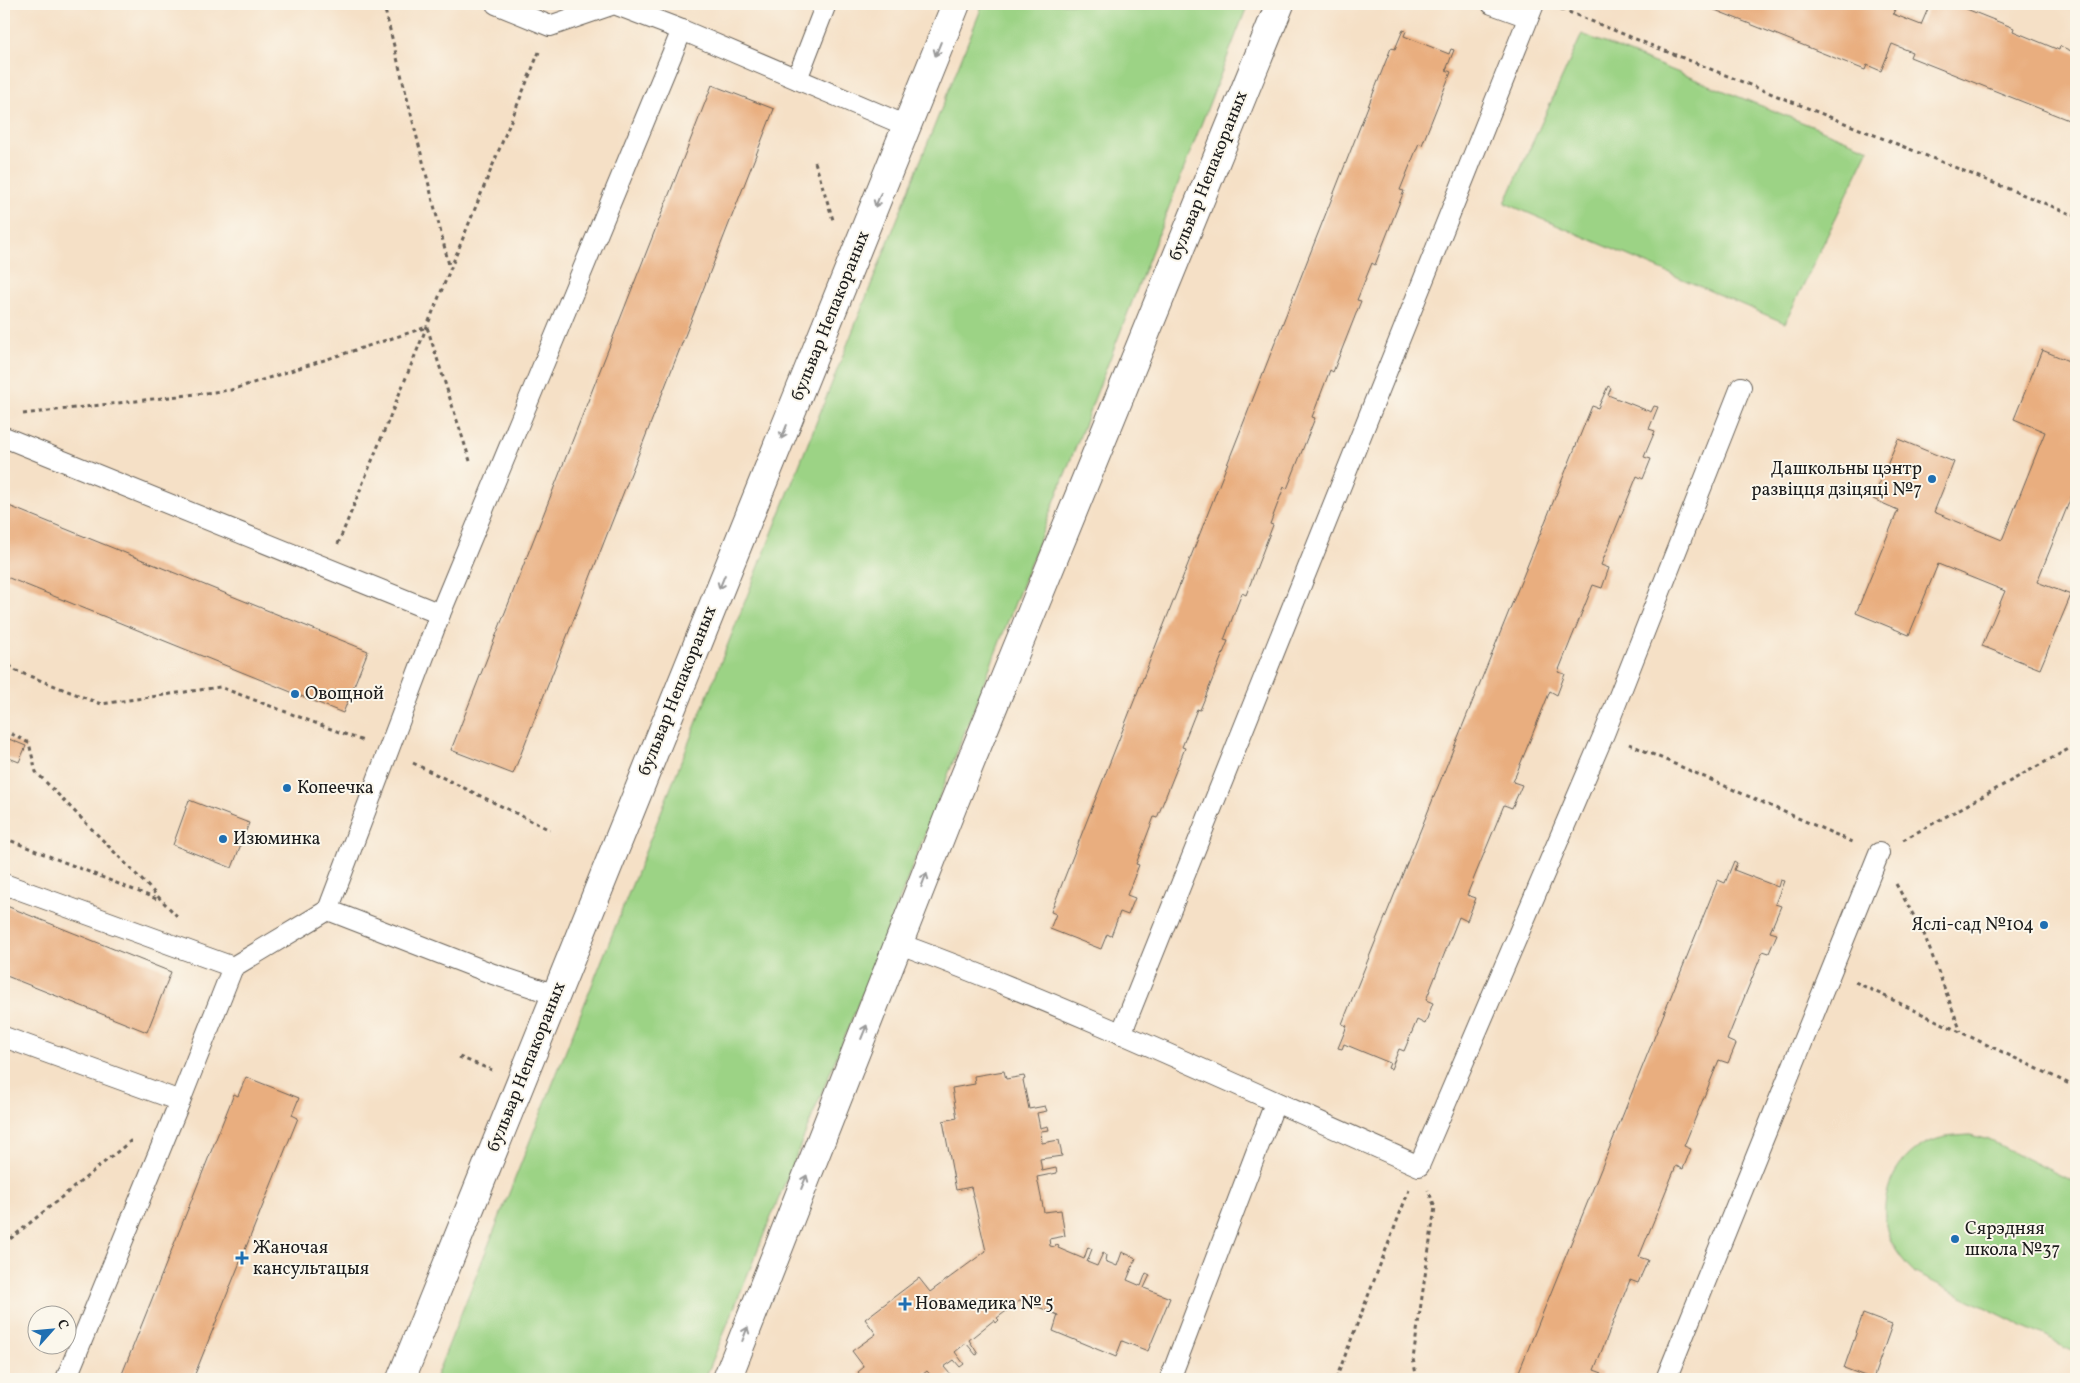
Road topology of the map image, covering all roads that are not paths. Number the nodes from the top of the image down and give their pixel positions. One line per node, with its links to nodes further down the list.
1 (496, 4): 2 (lane)
2 (614, 4): 8 (lane)
3 (826, 4): 9 (lane)
4 (956, 4): 10 (main road, бульвар Непакораных, one-way to 10)
5 (1280, 4): 17 (main road, бульвар Непакораных, one-way to 5)
6 (1492, 4): 7 (lane)
7 (1531, 10): 20 (lane)
8 (682, 30): 9 (lane); 13 (lane)
9 (797, 79): 10 (lane)
10 (907, 126): 19 (main road, бульвар Непакораных, one-way to 19)
11 (1740, 387): 23 (lane)
12 (4, 437): 13 (lane)
13 (440, 614): 16 (lane)
14 (1879, 853): 28 (lane)
15 (4, 884): 18 (lane)
16 (328, 910): 18 (lane); 19 (lane)
17 (900, 944): 20 (lane); 26 (main road, бульвар Непакораных, one-way to 17)
18 (233, 967): 22 (lane)
19 (556, 995): 25 (main road, бульвар Непакораных)
20 (1121, 1034): 23 (lane)
21 (4, 1037): 22 (lane)
22 (180, 1100): 24 (lane)
23 (1275, 1103): 27 (lane)
24 (66, 1379)
25 (401, 1379)
26 (727, 1379)
27 (1170, 1379)
28 (1666, 1379)

